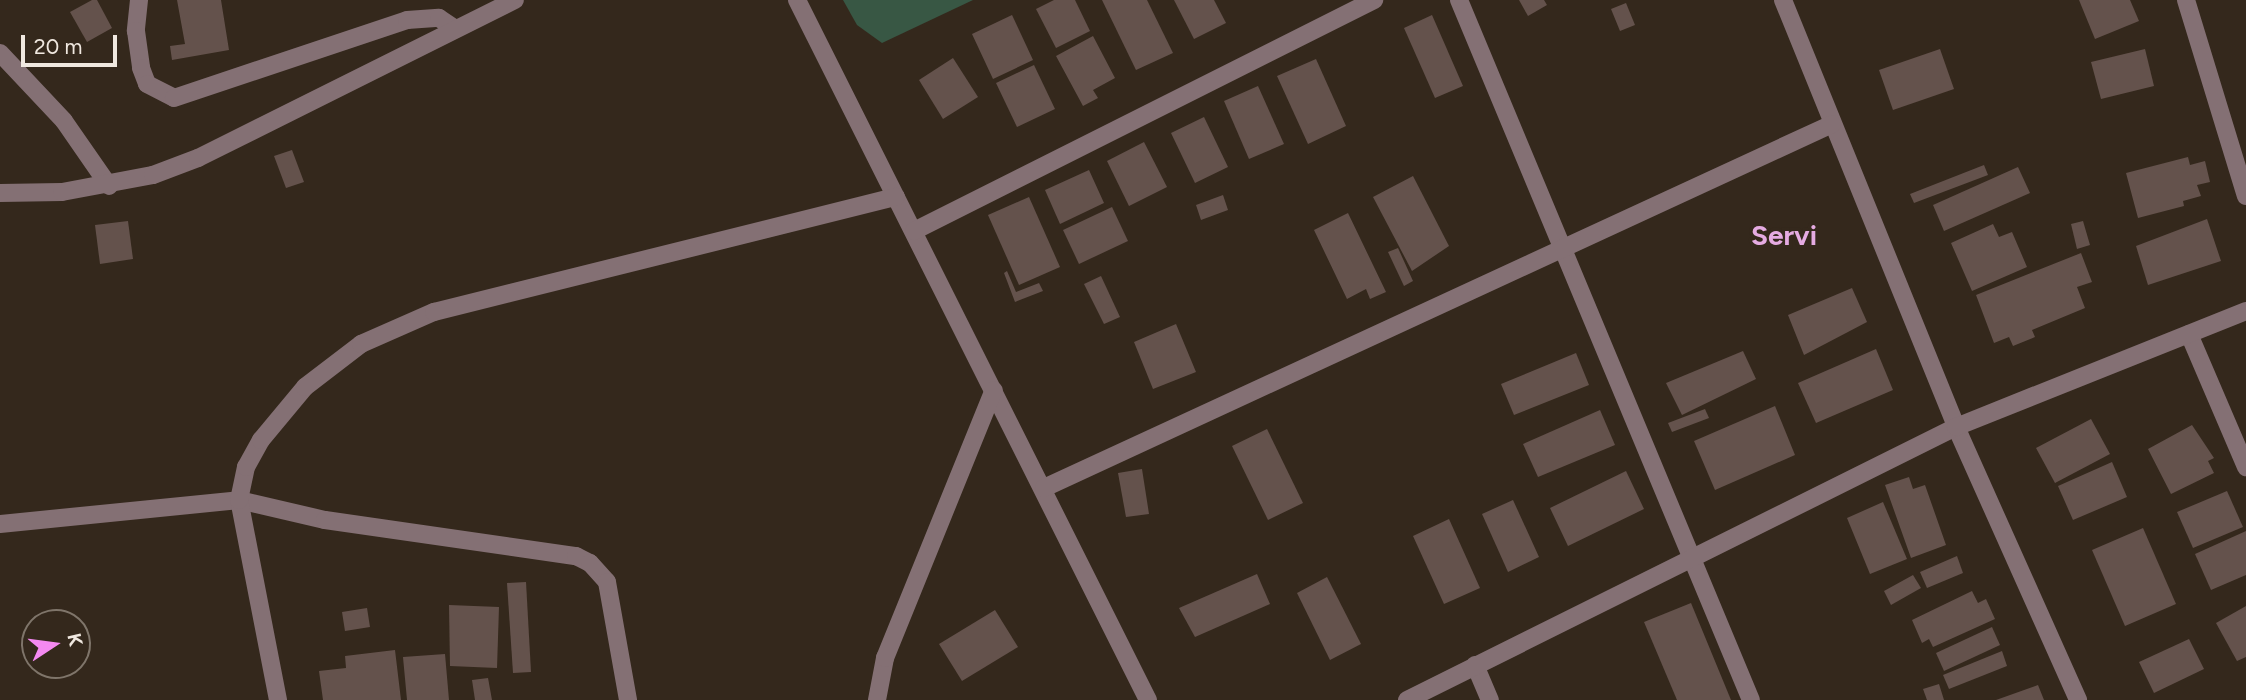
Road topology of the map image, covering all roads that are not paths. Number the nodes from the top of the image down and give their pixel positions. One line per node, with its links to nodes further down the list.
1 (139, 0): 8 (street)
2 (515, 0): 8 (street)
3 (797, 0): 14 (street)
4 (1374, 0): 15 (street)
5 (1459, 0): 16 (street)
6 (1783, 0): 10 (street)
7 (2186, 0): 13 (street)
8 (454, 28): 11 (street)
9 (0, 53): 11 (street)
10 (1832, 124): 16 (street); 20 (street)
11 (109, 186): 12 (street)
12 (0, 193)
13 (2246, 196)
14 (896, 197): 15 (street); 23 (street)
15 (914, 231): 19 (street)
16 (1563, 248): 22 (street); 25 (street)
17 (2246, 312): 18 (street)
18 (2189, 334): 20 (street); 21 (street)
19 (994, 390): 22 (street); 29 (street)
20 (1956, 426): 25 (street); 34 (street)
21 (2246, 467)
22 (1044, 488): 30 (street)
23 (239, 500): 24 (street); 27 (street); 28 (street)
24 (0, 524)
25 (1689, 556): 26 (street); 33 (street)
26 (1475, 665): 31 (street); 32 (street)
27 (278, 700)
28 (628, 700)
29 (877, 700)
30 (1148, 700)
31 (1407, 700)
32 (1490, 700)
33 (1751, 700)
34 (2078, 700)

